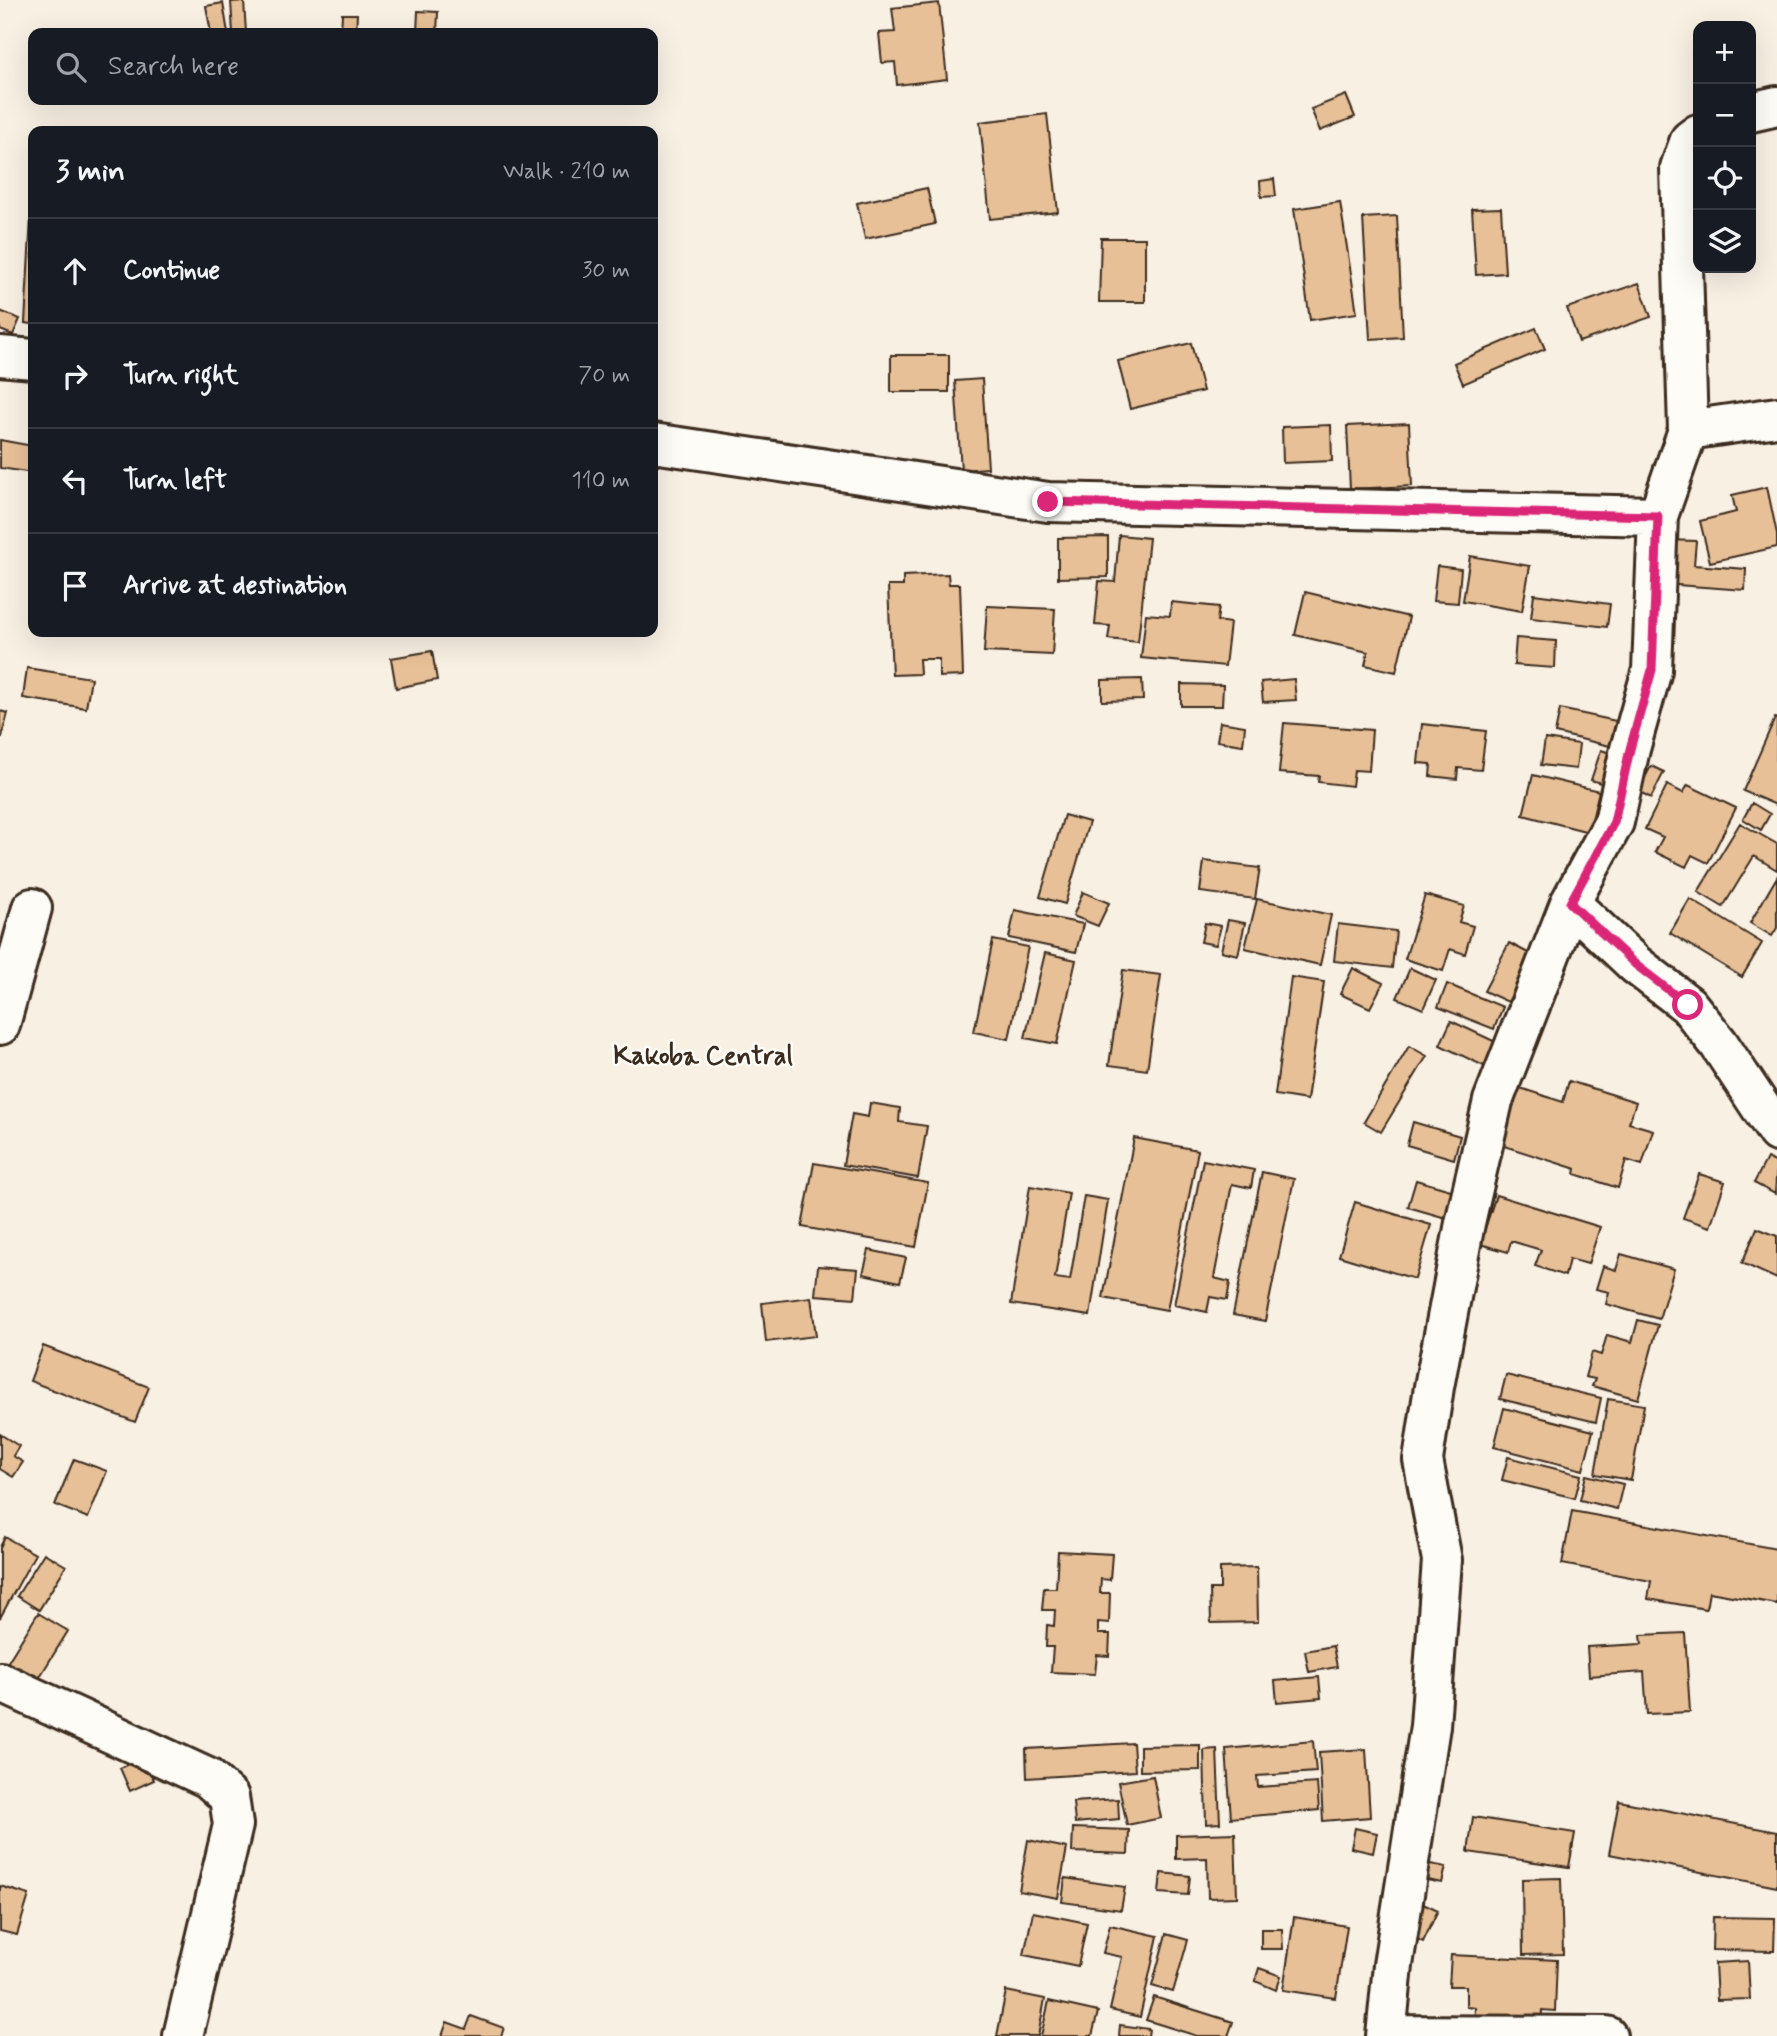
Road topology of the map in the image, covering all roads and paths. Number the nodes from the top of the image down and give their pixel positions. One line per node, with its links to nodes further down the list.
1 (1777, 106): 2 (street)
2 (1756, 111)
3 (1693, 138): 7 (street)
4 (0, 356): 5 (street)
5 (28, 359)
6 (1777, 417): 7 (street)
7 (1688, 430): 9 (street)
8 (658, 444): 9 (street)
9 (1658, 516): 10 (street)
10 (1570, 903): 13 (street); 15 (street)
11 (32, 908): 12 (street)
12 (0, 1025)
13 (1777, 1132)
14 (0, 1682): 16 (street)
15 (1386, 2035): 17 (street)
16 (183, 2036)
17 (1607, 2036)

